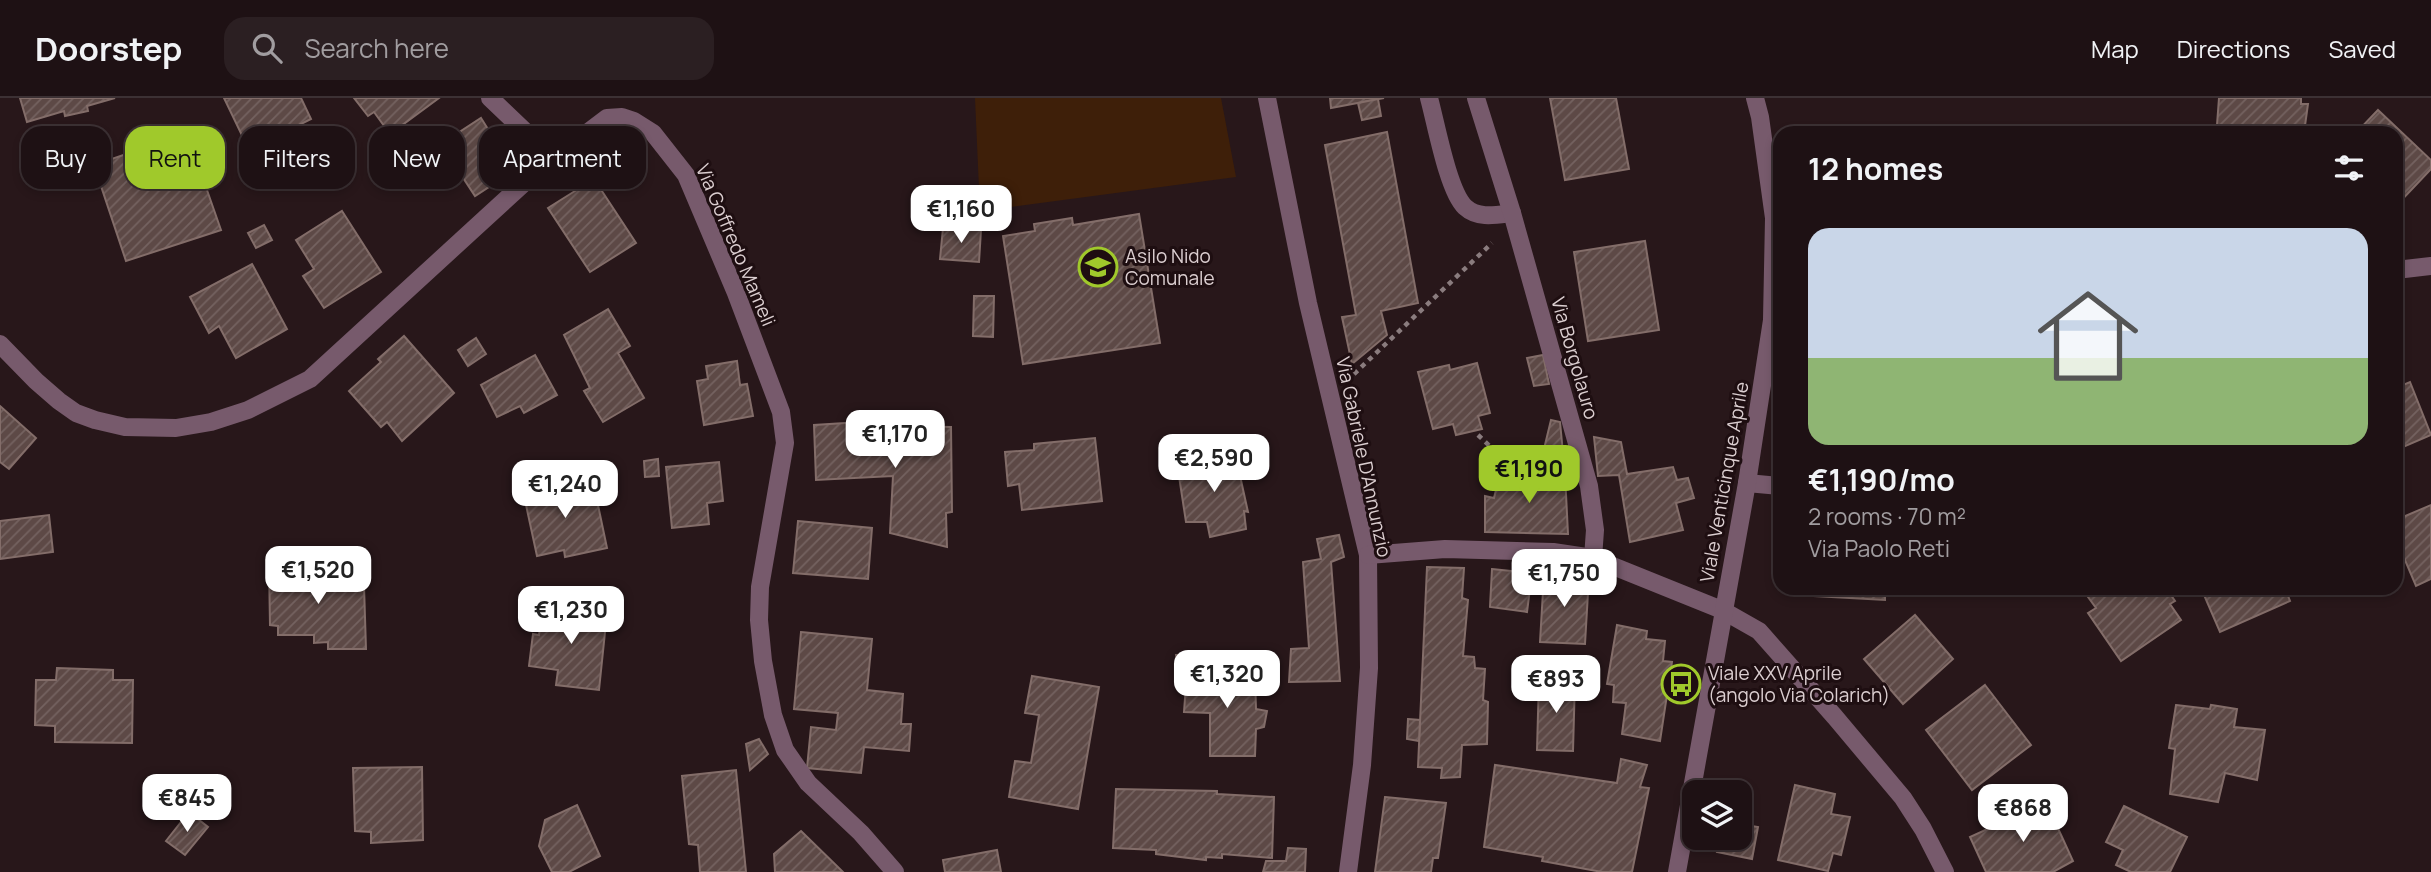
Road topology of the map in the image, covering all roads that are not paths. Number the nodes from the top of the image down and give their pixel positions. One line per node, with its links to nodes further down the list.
1 (490, 98): 6 (street)
2 (1267, 98): 19 (street, Via Gabriele D'Annunzio)
3 (1429, 98): 12 (street)
4 (1476, 98): 12 (street, Via Borgolauro)
5 (1755, 98): 11 (street, Viale Venticinque Aprile)
6 (519, 126)
7 (596, 126): 8 (street, Via Goffredo Mameli)
8 (642, 126)
9 (646, 129): 22 (street, Via Goffredo Mameli)
10 (517, 189): 16 (street, Via Goffredo Mameli)
11 (1773, 211)
12 (1512, 213): 20 (street, Via Borgolauro)
13 (2431, 267): 15 (street)
14 (1773, 269): 17 (street, Viale Venticinque Aprile)
15 (2403, 269)
16 (0, 344)
17 (1747, 482): 18 (street); 21 (street, Viale Venticinque Aprile)
18 (1773, 485)
19 (1368, 555): 20 (street); 23 (street, Via Gabriele D'Annunzio)
20 (1592, 558): 21 (street)
21 (1722, 610): 24 (street, Viale Venticinque Aprile); 25 (street)
22 (895, 872)
23 (1348, 872)
24 (1677, 872)
25 (1945, 872)

